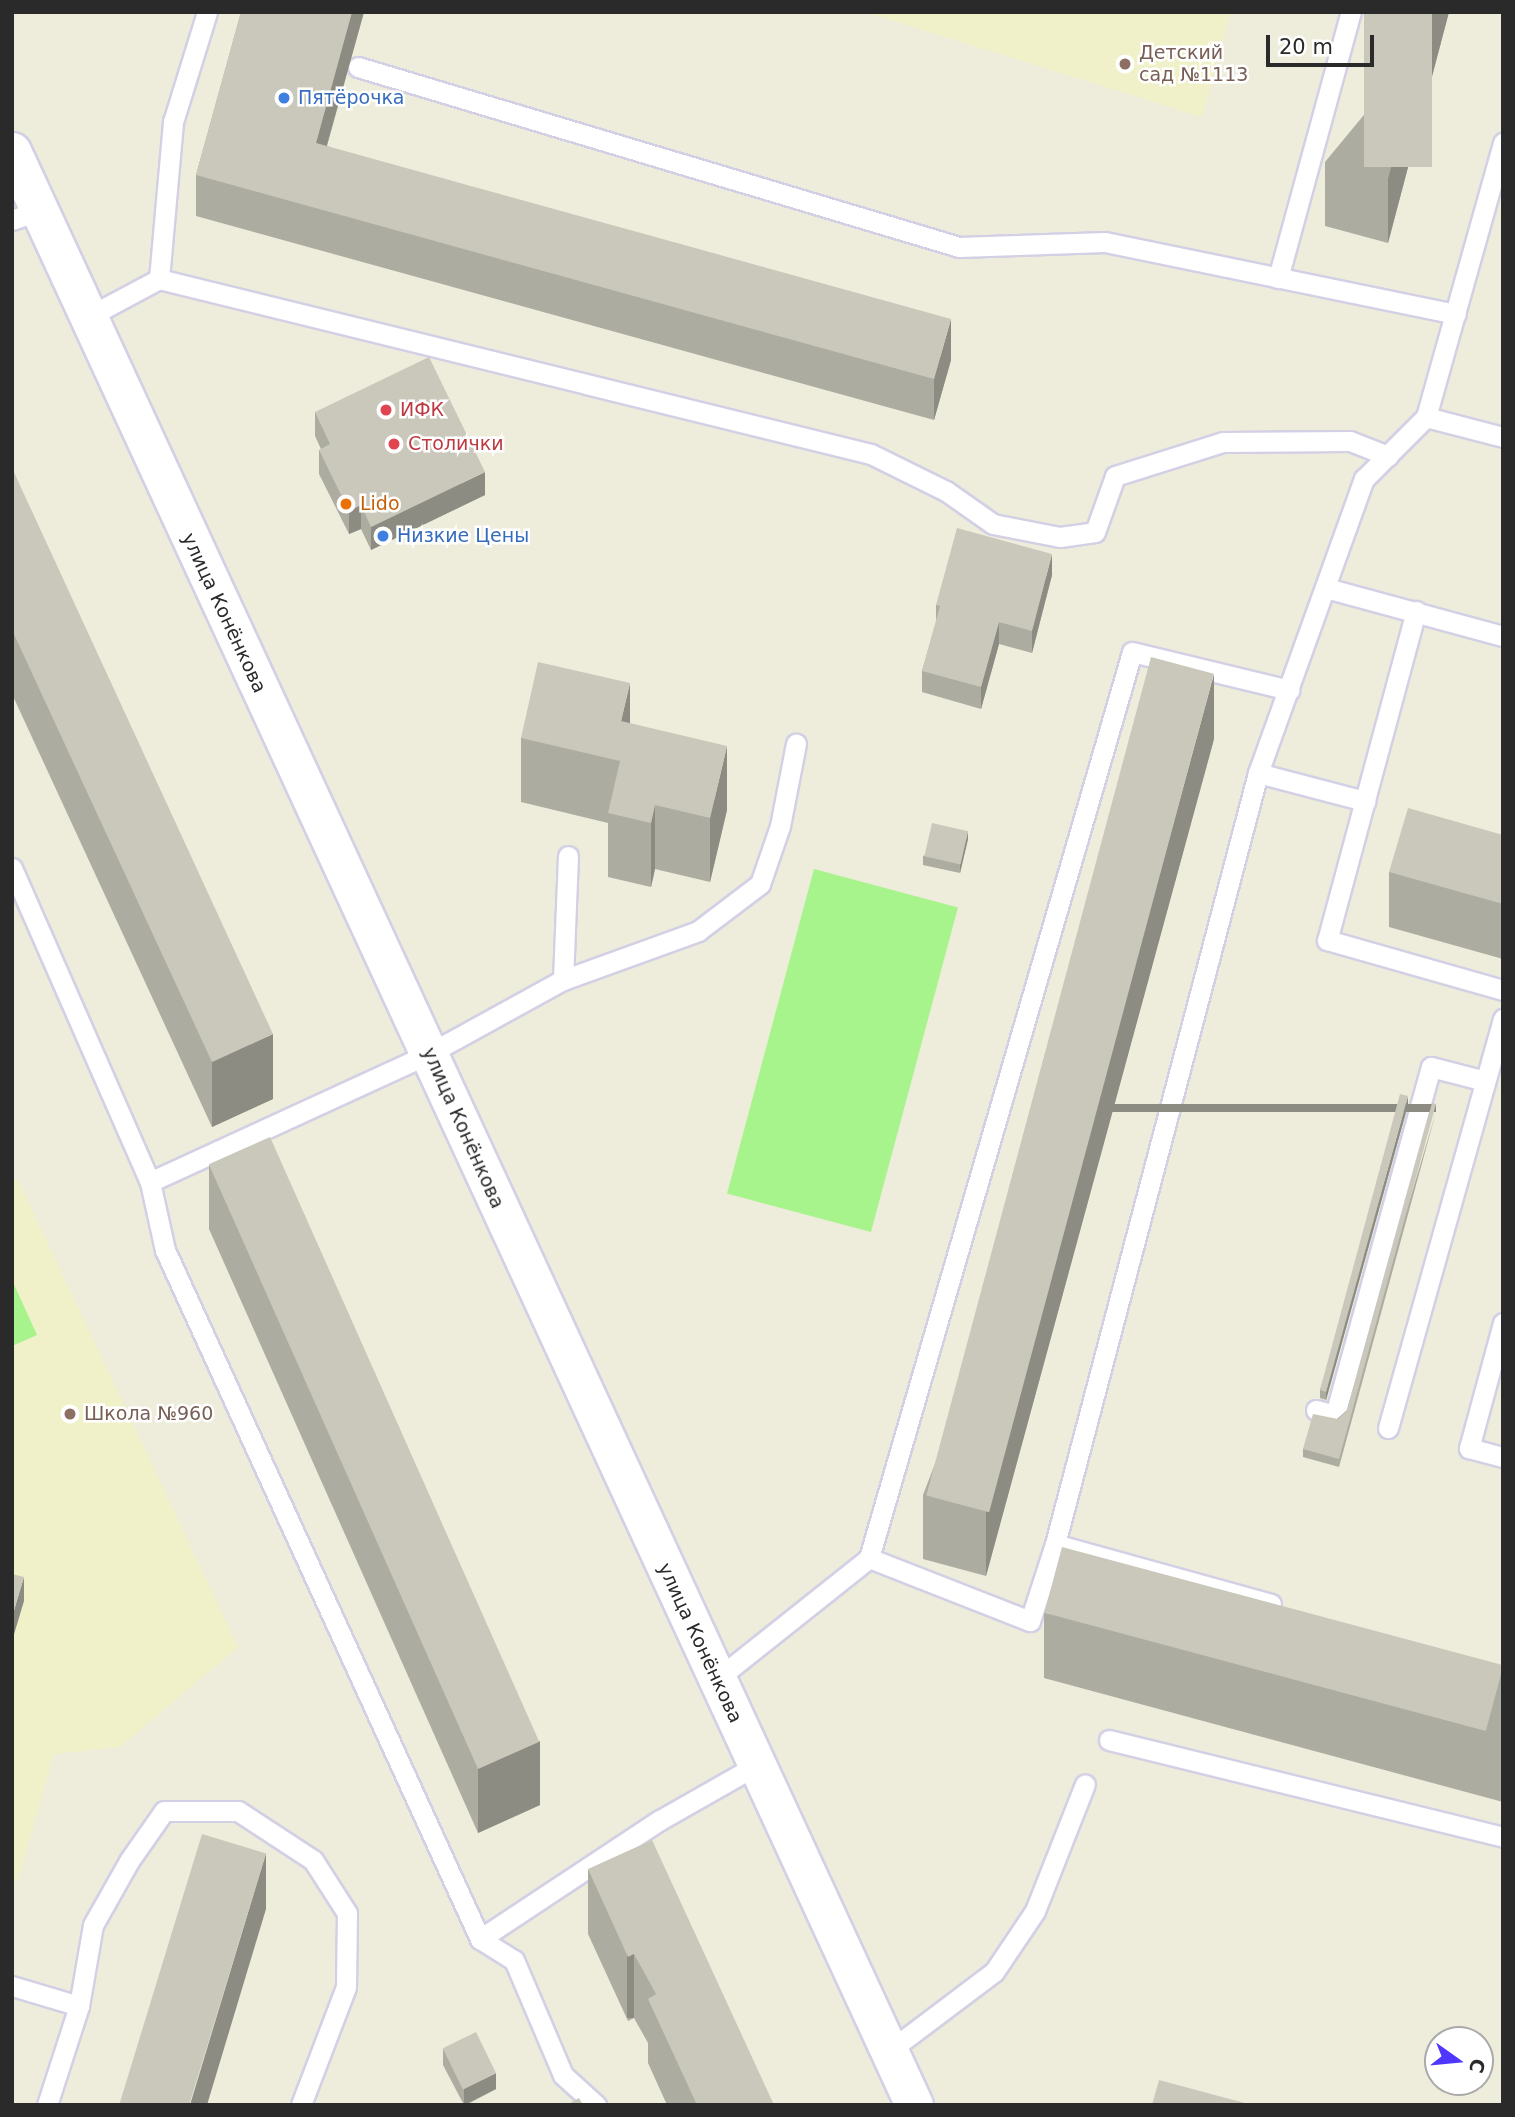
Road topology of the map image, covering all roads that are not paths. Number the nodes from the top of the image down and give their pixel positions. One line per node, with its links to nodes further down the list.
1 (207, 12): 8 (lane)
2 (1350, 12): 7 (lane)
3 (358, 67): 7 (lane)
4 (1503, 143): 9 (lane)
5 (12, 151): 6 (street, улица Конёнкова)
6 (25, 215): 10 (street, улица Конёнкова)
7 (1278, 278): 9 (lane)
8 (159, 279): 10 (lane); 13 (lane)
9 (1456, 314): 11 (lane)
10 (86, 318): 26 (street, улица Конёнкова)
11 (1426, 417): 12 (lane); 13 (lane)
12 (1503, 437)
13 (1388, 456): 14 (lane)
14 (1326, 588): 15 (lane); 17 (lane)
15 (1416, 611): 16 (lane); 20 (lane)
16 (1503, 635)
17 (1289, 690): 19 (lane); 34 (lane)
18 (796, 744): 23 (lane)
19 (1258, 773): 20 (lane); 33 (lane)
20 (1365, 801): 24 (lane)
21 (568, 856): 23 (lane)
22 (12, 868): 28 (lane)
23 (564, 980): 26 (lane)
24 (1503, 990)
25 (1503, 1019): 27 (lane)
26 (430, 1053): 28 (lane); 36 (street, улица Конёнкова)
27 (1485, 1081): 30 (lane); 31 (lane)
28 (150, 1182): 41 (lane)
29 (1503, 1324): 32 (lane)
30 (1316, 1410)
31 (1388, 1428)
32 (1503, 1457)
33 (1055, 1544): 34 (lane); 35 (lane)
34 (869, 1558): 36 (lane)
35 (1296, 1611)
36 (716, 1679): 38 (street, улица Конёнкова)
37 (1109, 1740): 40 (lane)
38 (757, 1765): 41 (lane); 44 (street, улица Конёнкова)
39 (1085, 1784): 44 (lane)
40 (1503, 1837)
41 (480, 1939): 47 (lane)
42 (12, 1986): 43 (lane)
43 (79, 2006): 45 (lane); 46 (lane)
44 (889, 2051): 48 (street, улица Конёнкова)
45 (47, 2105)
46 (301, 2105)
47 (596, 2105)
48 (914, 2105)

